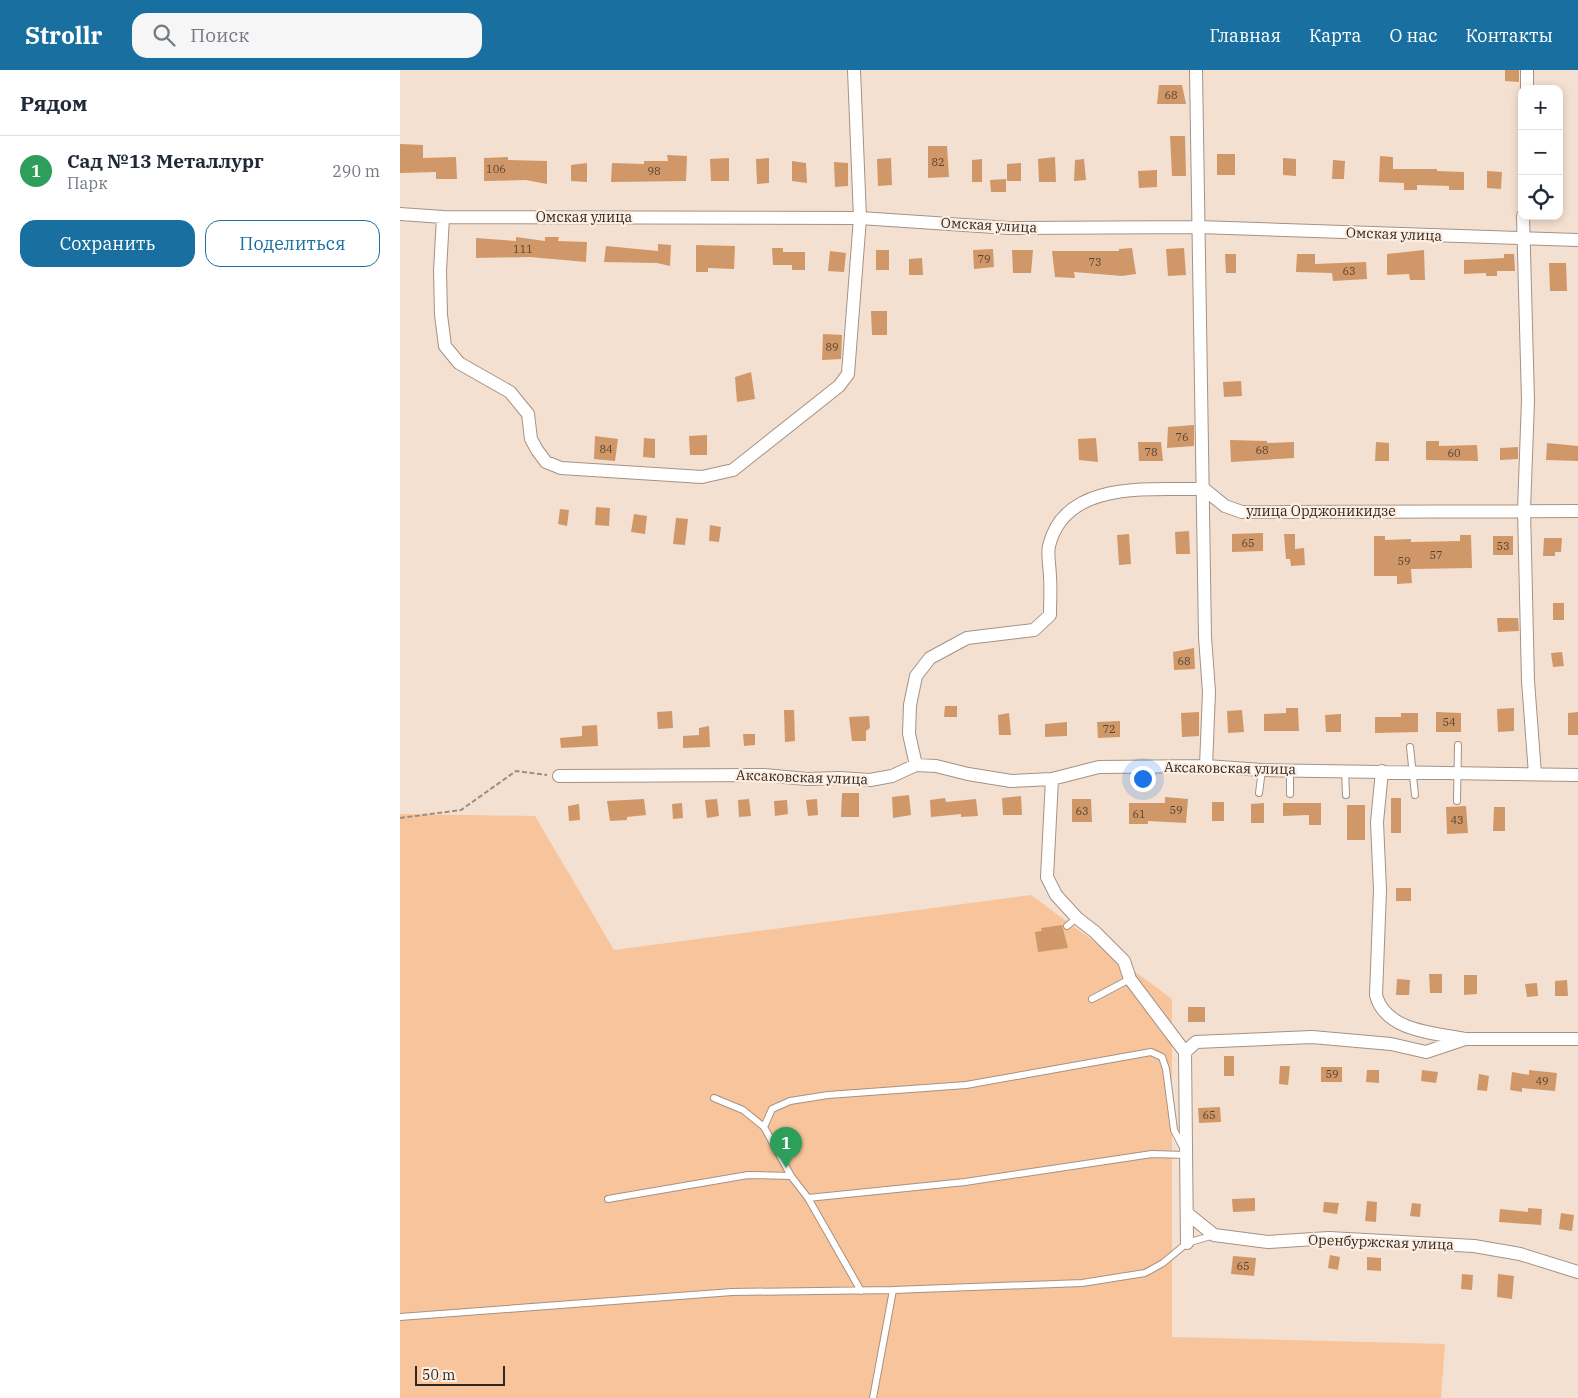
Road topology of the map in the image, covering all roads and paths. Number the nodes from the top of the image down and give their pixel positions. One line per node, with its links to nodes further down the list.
1 (854, 70): 7 (street)
2 (1196, 70): 9 (street)
3 (1527, 70): 4 (street)
4 (1527, 85)
5 (400, 214): 6 (street, Омская улица)
6 (443, 217): 7 (street, Омская улица); 7 (street)
7 (860, 218): 9 (street, Омская улица)
8 (1523, 220): 10 (street)
9 (1199, 227): 10 (street, Омская улица); 12 (street)
10 (1522, 239): 11 (street, Омская улица); 13 (street)
11 (1578, 240)
12 (1204, 489): 13 (street, улица Орджоникидзе); 17 (street); 19 (street)
13 (1524, 510): 14 (street, улица Орджоникидзе); 26 (street)
14 (1578, 511)
15 (1458, 745): 25 (lane)
16 (1410, 747): 24 (lane)
17 (916, 765): 28 (street, Аксаковская улица); 29 (street, Аксаковская улица)
18 (1154, 766): 19 (street, Аксаковская улица); 29 (street, Аксаковская улица); 30 (lane)
19 (1206, 766): 20 (street, Аксаковская улица)
20 (1262, 770): 21 (street, Аксаковская улица); 31 (lane)
21 (1290, 770): 22 (street, Аксаковская улица); 32 (lane)
22 (1345, 770): 23 (street, Аксаковская улица); 33 (lane)
23 (1382, 771): 24 (street, Аксаковская улица); 39 (street)
24 (1413, 772): 25 (street, Аксаковская улица); 34 (lane)
25 (1458, 772): 26 (street, Аксаковская улица); 35 (lane)
26 (1535, 774): 27 (street, Аксаковская улица)
27 (1578, 775)
28 (559, 776): 36 (path)
29 (1052, 779): 37 (street)
30 (1148, 785)
31 (1260, 793)
32 (1290, 794)
33 (1346, 795)
34 (1415, 795)
35 (1457, 801)
36 (400, 818)
37 (1130, 979): 38 (lane); 41 (street)
38 (1092, 999)
39 (1465, 1039): 40 (street); 41 (street)
40 (1578, 1039)
41 (1185, 1052): 44 (street)
42 (714, 1098): 43 (lane)
43 (764, 1127): 44 (lane); 45 (lane)
44 (1187, 1154): 46 (lane); 48 (street)
45 (790, 1176): 46 (lane); 47 (lane)
46 (808, 1198): 53 (lane)
47 (608, 1199)
48 (1188, 1214): 49 (street); 50 (street)
49 (1214, 1235): 50 (lane); 51 (street, Оренбуржская улица)
50 (1187, 1243): 52 (lane)
51 (1578, 1272)
52 (892, 1290): 53 (lane); 55 (lane)
53 (861, 1291): 54 (lane)
54 (400, 1317)
55 (873, 1398)

